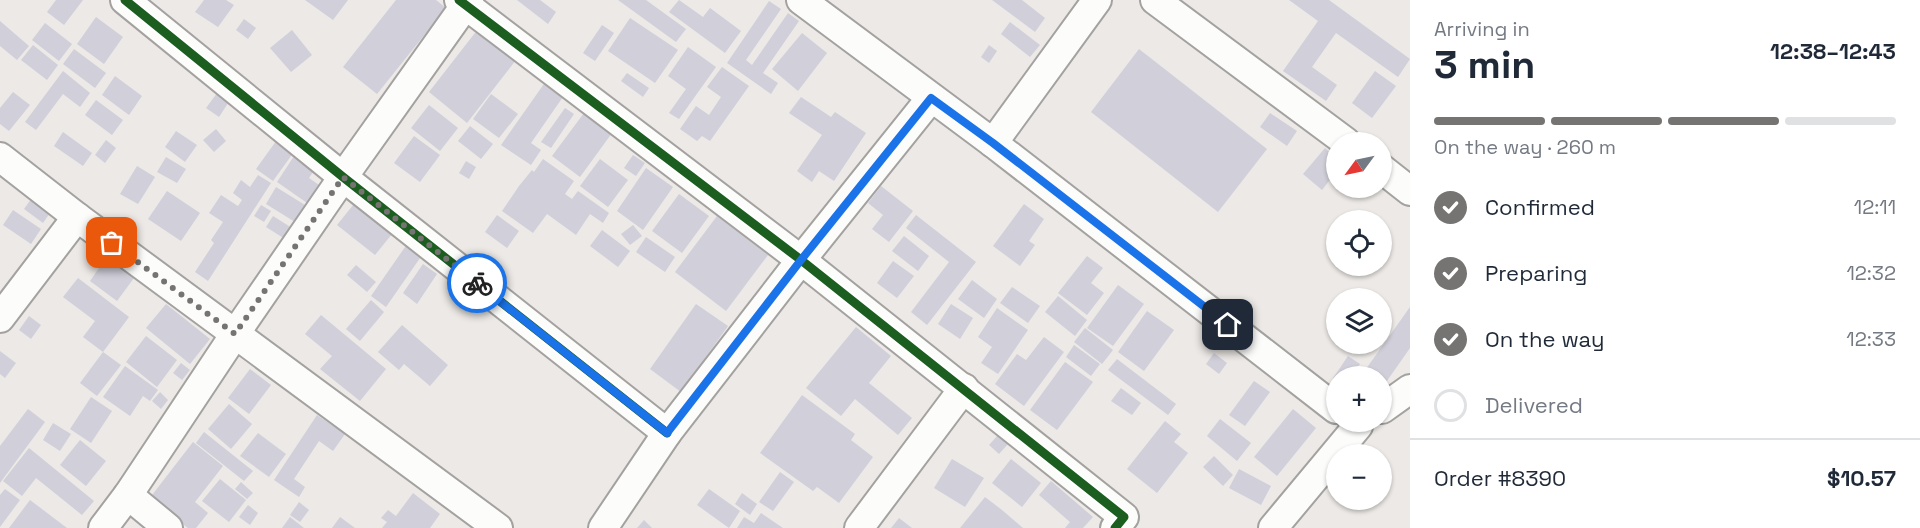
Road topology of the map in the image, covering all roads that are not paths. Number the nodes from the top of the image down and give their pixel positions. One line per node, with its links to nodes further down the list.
1 (125, 0): 10 (street)
2 (801, 0): 6 (street)
3 (1097, 0): 8 (street)
4 (1155, 0): 7 (street)
5 (464, 2): 10 (street); 14 (street)
6 (931, 98): 8 (street); 14 (street)
7 (1333, 132)
8 (993, 143): 19 (street)
9 (0, 157): 13 (street)
10 (343, 177): 16 (street); 22 (street)
11 (1392, 177): 12 (street)
12 (1410, 191)
13 (77, 217): 15 (street); 16 (street)
14 (801, 260): 17 (street); 22 (street)
15 (0, 318)
16 (235, 334): 23 (street); 27 (street)
17 (964, 388): 24 (street); 29 (street)
18 (1410, 389): 20 (street)
19 (1326, 398)
20 (1392, 402)
21 (1343, 432): 30 (street)
22 (667, 433): 28 (street)
23 (128, 495): 25 (street); 26 (street)
24 (1127, 524)
25 (103, 528)
26 (168, 528)
27 (498, 528)
28 (603, 528)
29 (859, 528)
30 (1273, 528)

